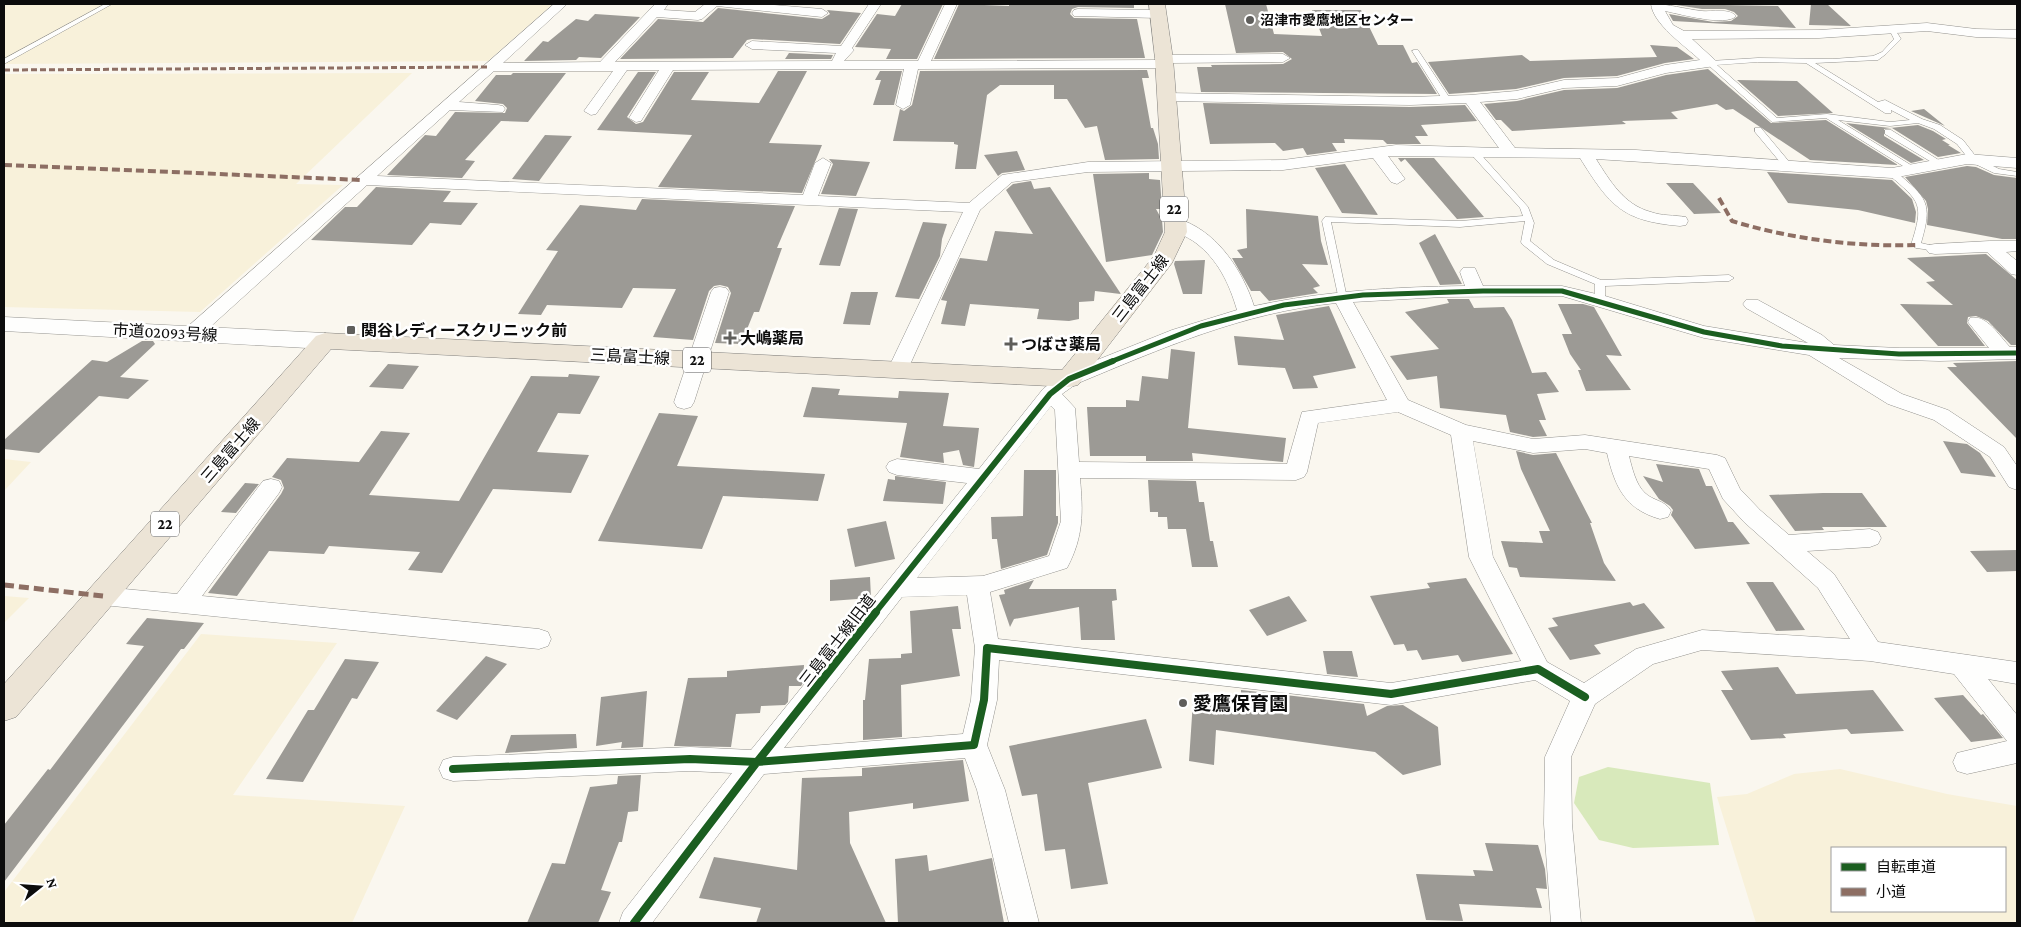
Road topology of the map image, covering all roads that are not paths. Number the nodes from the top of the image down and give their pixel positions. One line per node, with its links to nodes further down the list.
1 (109, 4): 21 (lane)
2 (561, 4): 27 (street)
3 (712, 4): 9 (street)
4 (722, 4): 11 (street)
5 (875, 4): 17 (street)
6 (951, 4): 24 (street)
7 (1640, 4): 8 (street)
8 (1656, 4): 13 (street); 16 (street)
9 (658, 8): 28 (street)
10 (1158, 9): 12 (street); 20 (main road, 三島富士線 / 22)
11 (822, 13)
12 (1078, 13)
13 (1730, 16)
14 (1892, 29): 15 (street); 16 (street); 22 (lane)
15 (2017, 34)
16 (1681, 35): 23 (street)
17 (847, 50): 25 (street); 26 (street)
18 (1416, 51): 33 (lane)
19 (1283, 58): 20 (street)
20 (1165, 61): 24 (street); 31 (main road, 三島富士線 / 22)
21 (4, 62)
22 (1809, 62): 23 (lane); 42 (lane)
23 (1710, 63): 32 (street); 39 (lane)
24 (918, 64): 26 (street); 35 (street)
25 (736, 66): 26 (street); 30 (street)
26 (834, 66)
27 (490, 67): 28 (street); 36 (street)
28 (603, 67): 29 (street)
29 (623, 67): 30 (street); 38 (street)
30 (668, 67): 40 (street)
31 (1168, 97): 33 (street); 53 (main road, 三島富士線 / 22)
32 (1470, 99): 33 (street); 47 (street)
33 (1447, 100)
34 (1882, 102): 41 (lane)
35 (903, 105)
36 (447, 106): 37 (street); 59 (street)
37 (498, 108)
38 (591, 111)
39 (1827, 116): 42 (lane); 55 (lane)
40 (636, 118)
41 (1919, 121): 42 (lane); 49 (lane)
42 (1907, 123)
43 (1758, 130): 54 (lane)
44 (1888, 132): 52 (lane)
45 (1473, 151): 46 (street); 47 (street); 62 (lane)
46 (1377, 152): 53 (street); 58 (street)
47 (1510, 152): 48 (street)
48 (1586, 155): 54 (street); 63 (street)
49 (1974, 160): 51 (street); 52 (street); 57 (lane)
50 (823, 163): 60 (street)
51 (2017, 163)
52 (1941, 164): 55 (street)
53 (1172, 166): 61 (street); 64 (main road, 三島富士線 / 22)
54 (1788, 166): 56 (street)
55 (1911, 170): 56 (street)
56 (1892, 173): 67 (lane)
57 (2017, 174)
58 (1397, 179)
59 (362, 180): 60 (street); 79 (street)
60 (808, 202): 61 (street)
61 (973, 208): 84 (street)
62 (1528, 218): 71 (lane); 74 (lane)
63 (1680, 221)
64 (1175, 223): 76 (street); 85 (main road, 三島富士線 / 22)
65 (1990, 246): 66 (street); 67 (street); 68 (street)
66 (2017, 246)
67 (1935, 249)
68 (2017, 270)
69 (1469, 272): 73 (street)
70 (1728, 278): 71 (lane)
71 (1600, 291): 73 (street); 81 (street)
72 (720, 292): 83 (street)
73 (1476, 292): 74 (street)
74 (1342, 298): 76 (street); 87 (street)
75 (1752, 304): 81 (street)
76 (1247, 312): 85 (street)
77 (1977, 322): 82 (street)
78 (4, 324): 79 (street, 市道02093号線)
79 (192, 333): 80 (street, 市道02093号線)
80 (325, 341): 83 (main road, 三島富士線 / 22); 100 (main road, 三島富士線 / 22)
81 (1821, 351): 82 (street); 93 (street)
82 (2011, 353)
83 (696, 360): 84 (main road, 三島富士線 / 22); 86 (street)
84 (898, 370): 85 (main road, 三島富士線 / 22)
85 (1060, 386): 91 (street); 92 (street, 三島富士線旧道)
86 (684, 402)
87 (1400, 405): 88 (street); 91 (street)
88 (1461, 431): 89 (street); 106 (street)
89 (1616, 447): 95 (street); 97 (street)
90 (897, 466): 92 (street)
91 (1069, 470): 98 (street)
92 (984, 477): 99 (street, 三島富士線旧道)
93 (2017, 482)
94 (271, 487): 101 (street)
95 (1660, 512)
96 (1870, 538): 97 (street)
97 (1784, 544): 104 (street)
98 (977, 585): 99 (street); 103 (street)
99 (896, 588): 113 (street, 三島富士線旧道)
100 (103, 596): 101 (street); 109 (main road, 三島富士線 / 22)
101 (183, 604): 102 (street)
102 (539, 638)
103 (987, 648): 106 (street); 111 (street)
104 (1870, 651): 105 (street); 108 (street)
105 (1961, 664): 107 (street); 110 (street)
106 (1538, 669): 108 (street)
107 (2017, 672)
108 (1585, 697): 118 (street)
109 (4, 707)
110 (2017, 734)
111 (974, 745): 113 (street); 117 (street)
112 (2017, 751): 114 (street)
113 (757, 762): 115 (street); 116 (street, 三島富士線旧道)
114 (1968, 762)
115 (453, 769)
116 (634, 923)
117 (1024, 923)
118 (1566, 923)

